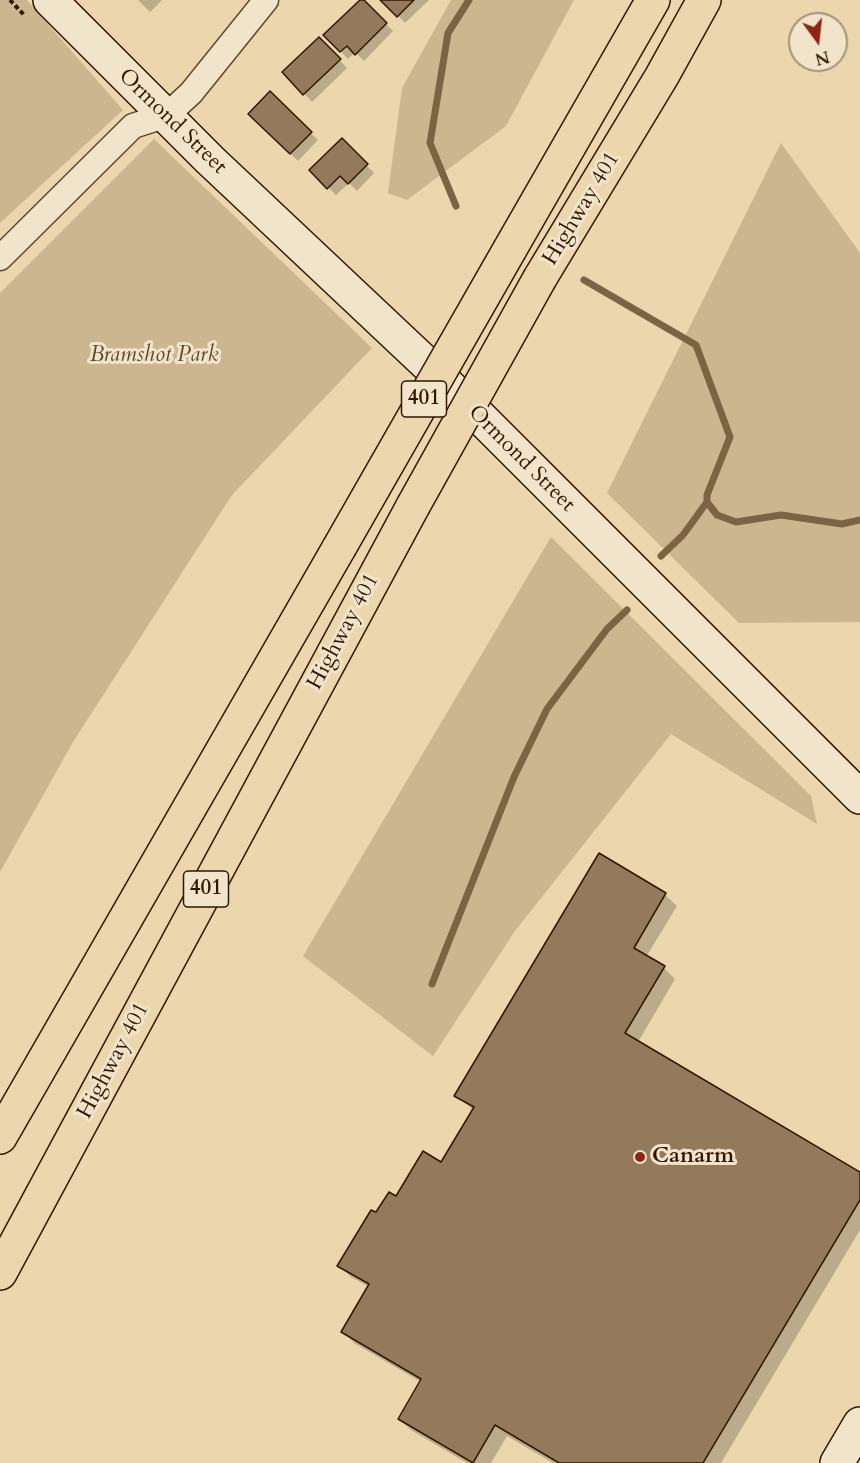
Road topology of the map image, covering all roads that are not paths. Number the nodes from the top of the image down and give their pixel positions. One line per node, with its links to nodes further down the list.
1 (50, 0): 5 (street, Ormond Street)
2 (266, 0): 5 (street)
3 (652, 0): 8 (highway, Highway 401 / 401, bridge)
4 (704, 0): 9 (highway, Highway 401 / 401, bridge)
5 (167, 115): 6 (street); 7 (street, Ormond Street)
6 (0, 258)
7 (860, 797)
8 (0, 1137)
9 (0, 1273)
10 (860, 1424): 11 (street)
11 (837, 1463)

